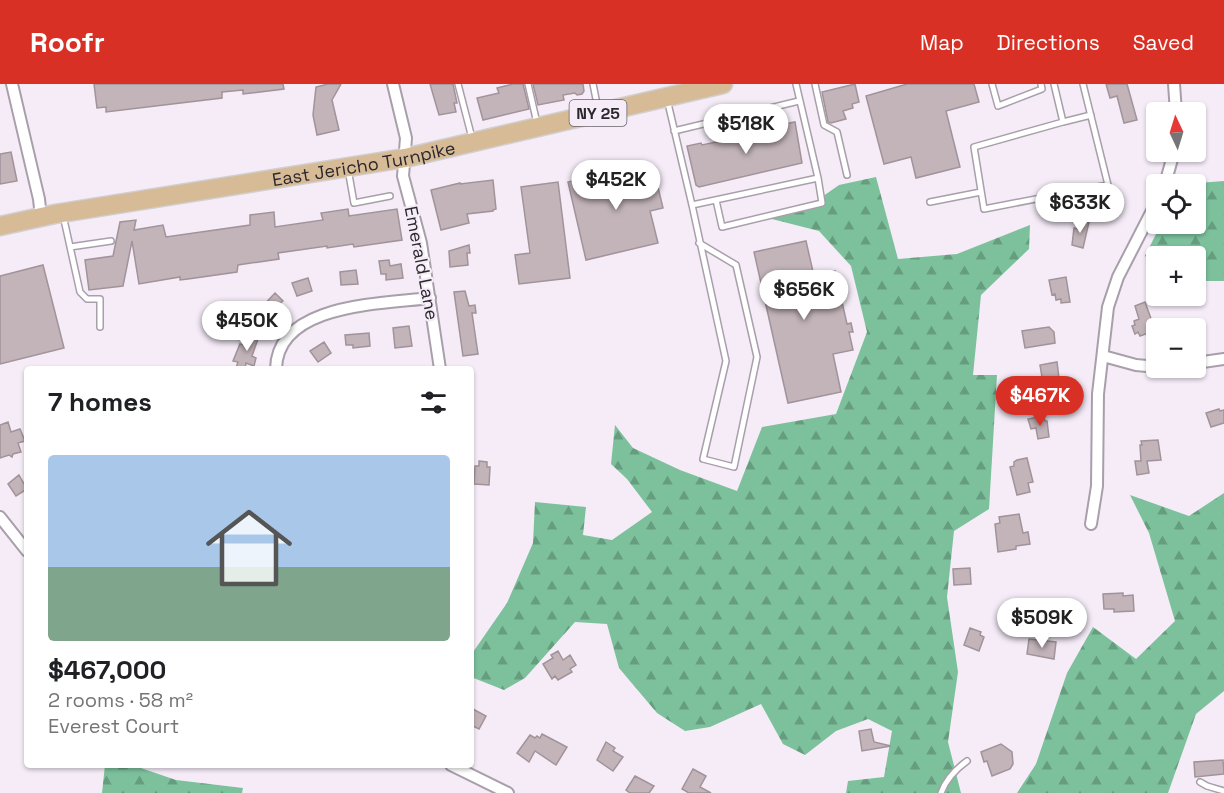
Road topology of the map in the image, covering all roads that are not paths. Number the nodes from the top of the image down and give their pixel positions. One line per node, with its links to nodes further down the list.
1 (12, 84): 33 (street)
2 (393, 84): 23 (street, Emerald Lane)
3 (458, 84): 22 (lane)
4 (528, 84): 20 (lane)
5 (593, 84): 17 (lane)
6 (723, 84): 14 (main road, East Jericho Turnpike / NY 25)
7 (796, 84): 15 (lane)
8 (815, 84): 25 (lane)
9 (992, 84): 10 (lane)
10 (1041, 84)
11 (1054, 84): 19 (lane)
12 (1083, 84): 18 (lane)
13 (1174, 84): 16 (street)
14 (667, 97): 17 (main road, East Jericho Turnpike / NY 25); 21 (lane)
15 (800, 101): 21 (lane); 26 (lane)
16 (1175, 102)
17 (599, 113): 20 (main road, East Jericho Turnpike / NY 25)
18 (1090, 115): 19 (lane); 27 (lane)
19 (1063, 122): 27 (lane)
20 (538, 127): 22 (main road, East Jericho Turnpike / NY 25)
21 (674, 131): 31 (lane)
22 (473, 142): 23 (main road, East Jericho Turnpike / NY 25)
23 (405, 158): 24 (main road, East Jericho Turnpike / NY 25); 39 (street, Emerald Lane)
24 (348, 168): 28 (lane); 32 (main road, East Jericho Turnpike / NY 25)
25 (847, 175)
26 (818, 178): 29 (lane); 29 (lane)
27 (981, 192): 30 (lane)
28 (390, 196)
29 (716, 200): 31 (lane)
30 (930, 202)
31 (692, 206): 37 (lane)
32 (63, 213): 33 (main road, East Jericho Turnpike / NY 25); 38 (lane)
33 (41, 217): 35 (main road, East Jericho Turnpike / NY 25)
34 (1146, 222): 41 (street)
35 (0, 226)
36 (111, 241): 38 (lane)
37 (699, 243): 37 (lane)
38 (70, 247): 40 (lane)
39 (430, 298): 44 (street); 45 (street, Emerald Lane)
40 (100, 327)
41 (1102, 356): 46 (street); 48 (street)
42 (1224, 359): 43 (street)
43 (1206, 362)
44 (277, 366)
45 (440, 366)
46 (1146, 366)
47 (0, 517): 49 (street)
48 (1091, 524)
49 (24, 547)
50 (967, 761): 55 (lane)
51 (457, 768): 54 (street)
52 (1200, 782): 53 (lane)
53 (1224, 791)
54 (508, 793)
55 (941, 793)

